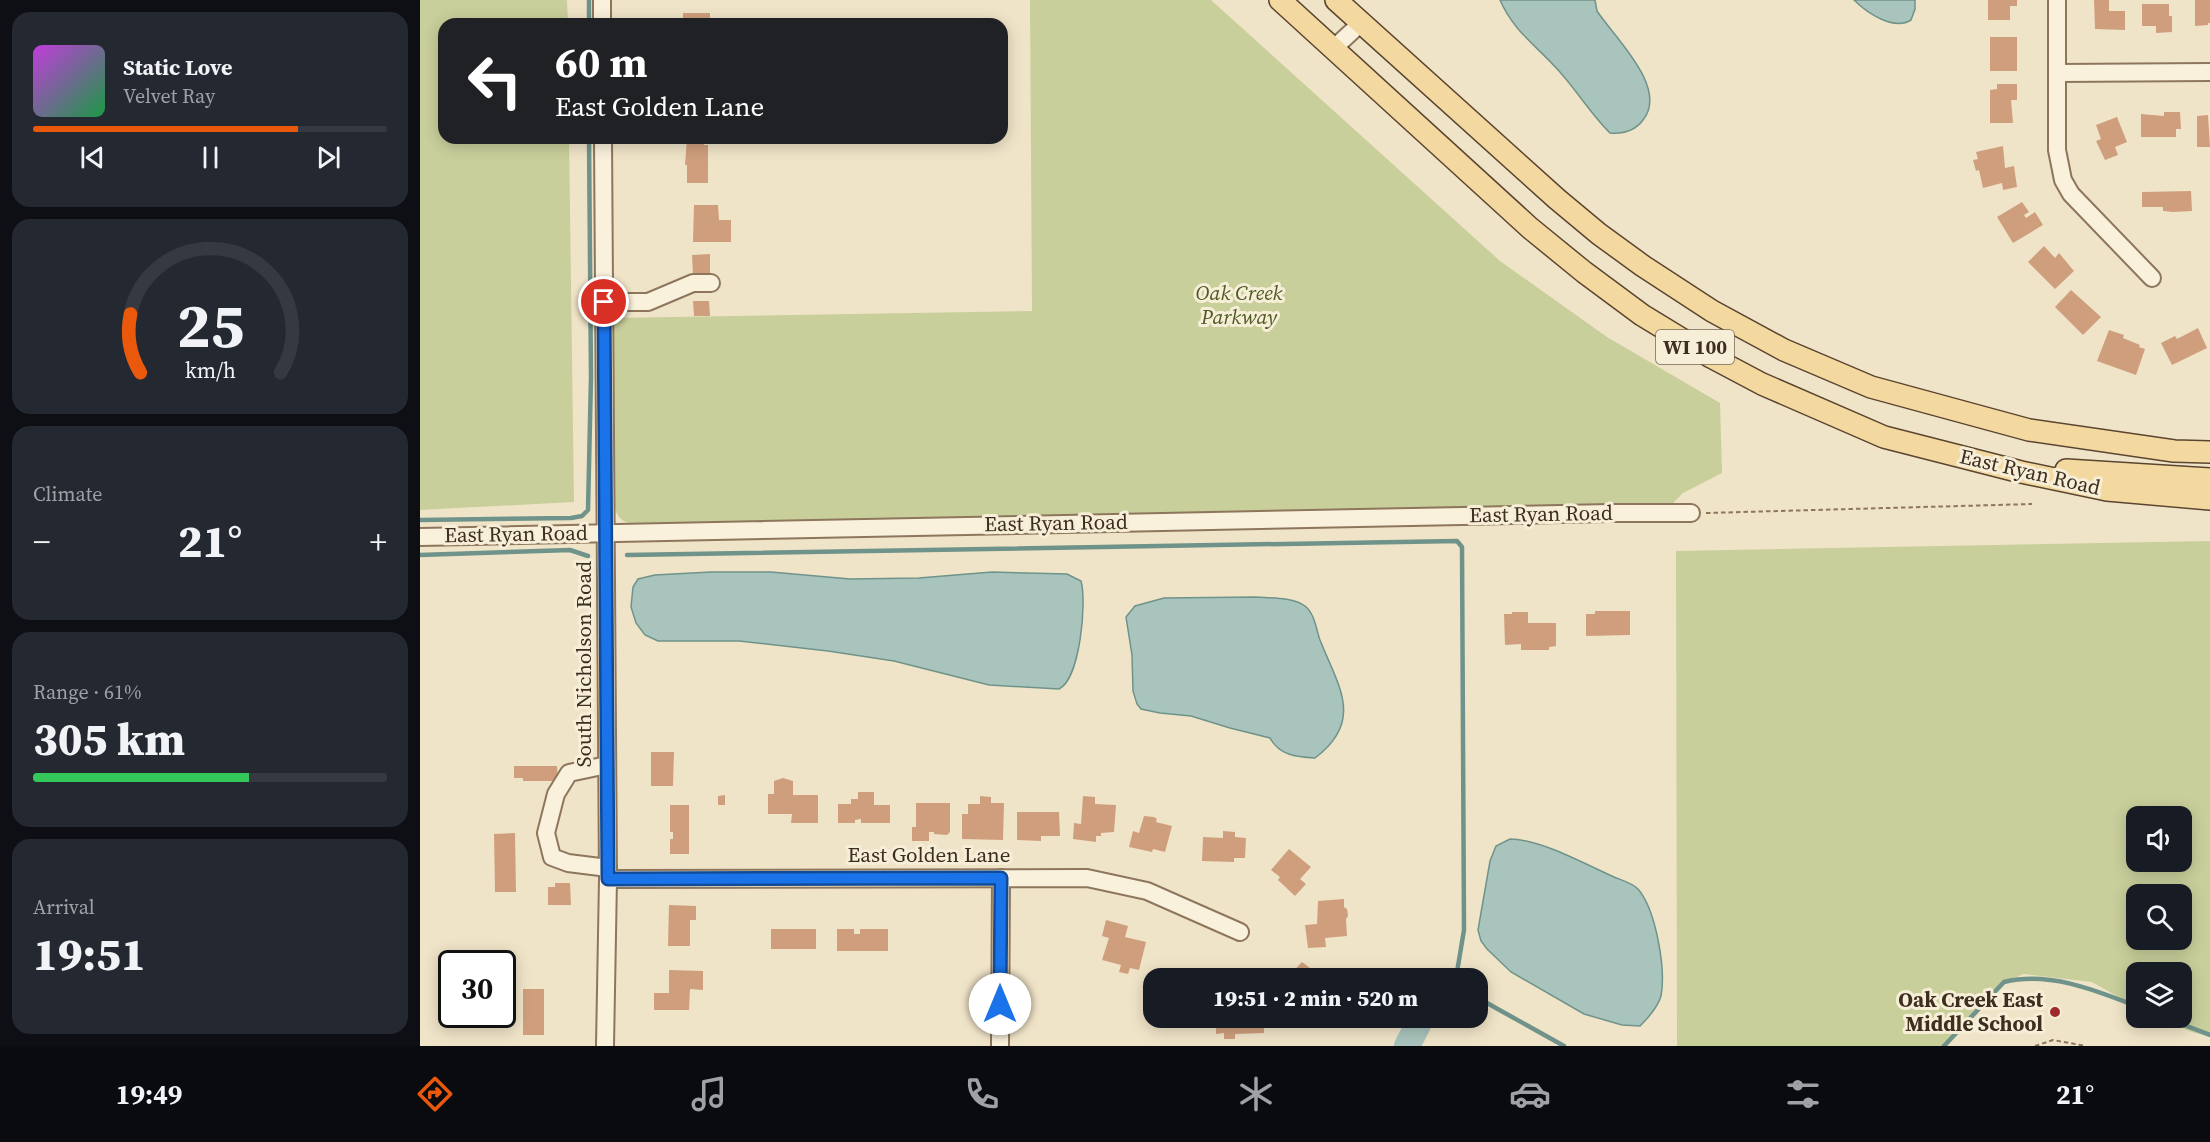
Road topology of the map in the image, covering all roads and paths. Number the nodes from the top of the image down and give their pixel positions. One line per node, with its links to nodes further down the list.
1 (602, 0): 5 (street)
2 (1280, 0): 7 (main road, East Ryan Road / WI 100)
3 (1336, 0): 6 (main road, East Ryan Road / WI 100)
4 (2057, 0): 9 (street)
5 (602, 18)
6 (1361, 23): 7 (street); 14 (main road, East Ryan Road / WI 100)
7 (1333, 49): 15 (main road, East Ryan Road / WI 100)
8 (2210, 72): 9 (street)
9 (2058, 73): 11 (street)
10 (603, 144): 13 (street, South Nicholson Road)
11 (2152, 278)
12 (711, 283): 13 (street)
13 (604, 302): 20 (street, South Nicholson Road)
14 (2210, 452)
15 (1988, 463): 16 (main road); 17 (main road, East Ryan Road / WI 100)
16 (2210, 479)
17 (2210, 499)
18 (2032, 504): 19 (path)
19 (1691, 513): 20 (street, East Ryan Road)
20 (606, 532): 21 (street, East Ryan Road); 22 (street, South Nicholson Road)
21 (420, 537)
22 (607, 765): 23 (street, South Nicholson Road); 23 (street, East Golden Lane)
23 (608, 873): 24 (street, East Golden Lane); 26 (street, South Nicholson Road)
24 (1001, 878): 25 (street, East Golden Lane); 27 (street)
25 (1240, 932)
26 (605, 1046)
27 (1000, 1046)
28 (2035, 1046): 29 (path)
29 (2086, 1046)

